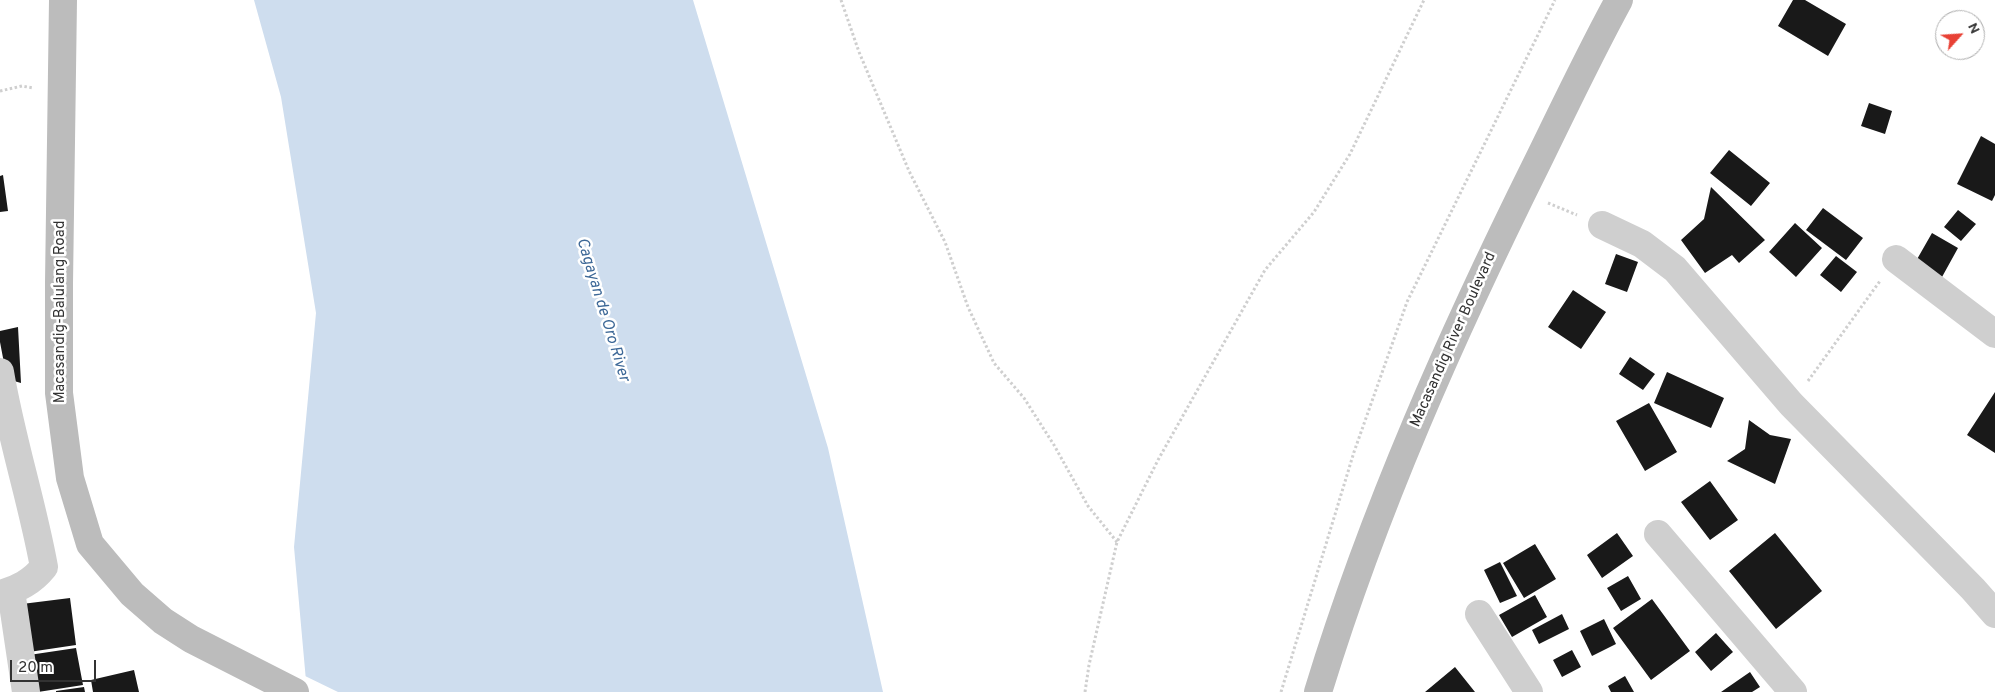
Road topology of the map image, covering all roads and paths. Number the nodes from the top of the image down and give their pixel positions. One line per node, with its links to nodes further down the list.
1 (64, 0): 18 (street, Macasandig-Balulang Road)
2 (841, 0): 13 (path)
3 (1424, 0): 13 (path)
4 (1555, 0): 20 (path)
5 (1619, 0): 6 (street, Macasandig River Boulevard)
6 (1522, 192): 7 (path); 21 (street, Macasandig River Boulevard)
7 (1602, 225): 11 (street)
8 (1896, 259): 9 (street); 11 (path)
9 (1995, 334)
10 (0, 372): 14 (street)
11 (1791, 404): 16 (street)
12 (1658, 534): 23 (street)
13 (1116, 542): 19 (path)
14 (5, 593): 17 (street)
15 (1479, 614): 22 (street)
16 (1995, 614)
17 (26, 692)
18 (295, 692)
19 (1085, 692)
20 (1281, 692)
21 (1318, 692)
22 (1529, 692)
23 (1794, 692)

